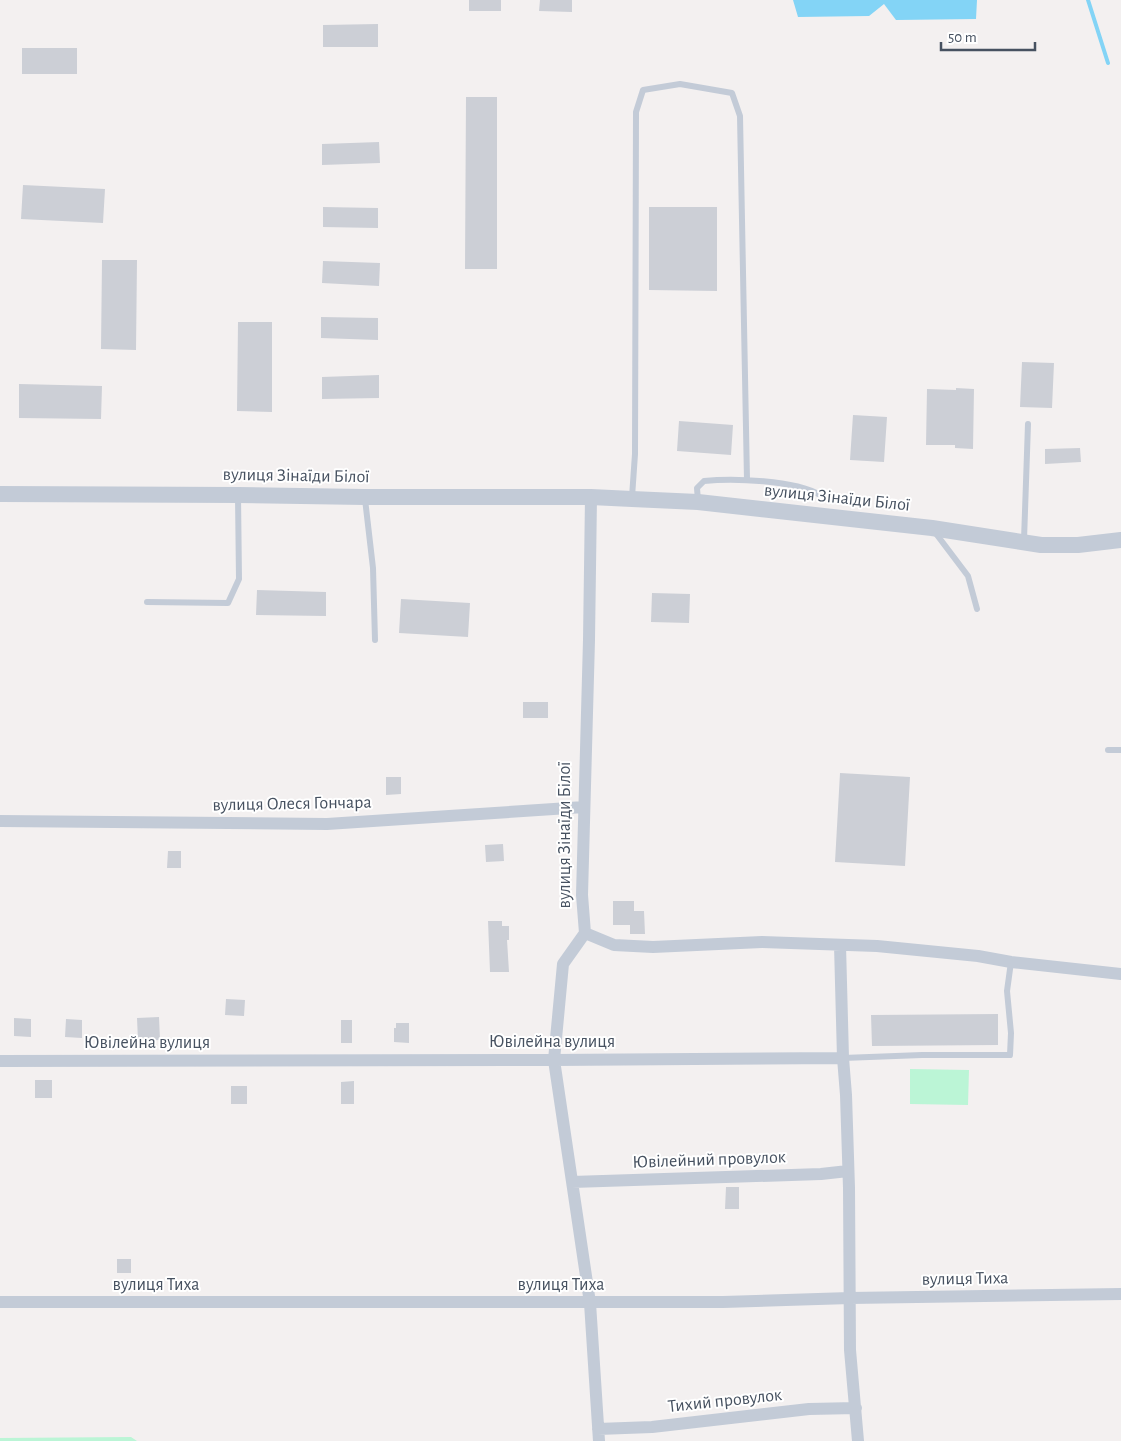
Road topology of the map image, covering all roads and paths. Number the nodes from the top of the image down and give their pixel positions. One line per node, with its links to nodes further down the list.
1 (1028, 424): 12 (lane)
2 (747, 480): 5 (lane); 8 (lane); 9 (lane)
3 (0, 494): 4 (street, вулиця Зінаїди Білої)
4 (238, 495): 6 (street, вулиця Зінаїди Білої); 13 (lane)
5 (820, 495)
6 (364, 497): 7 (street, вулиця Зінаїди Білої); 15 (lane)
7 (591, 497): 8 (street, вулиця Зінаїди Білої); 18 (street, вулиця Зінаїди Білої)
8 (632, 499): 9 (street, вулиця Зінаїди Білої)
9 (698, 502): 10 (street, вулиця Зінаїди Білої)
10 (932, 528): 12 (street, вулиця Зінаїди Білої); 14 (lane)
11 (1121, 540): 12 (street, вулиця Зінаїди Білої)
12 (1024, 542)
13 (147, 602)
14 (977, 608)
15 (376, 640)
16 (1108, 750): 17 (lane)
17 (1121, 750)
18 (584, 807): 19 (street, вулиця Олеся Гончара); 20 (street, вулиця Зінаїди Білої)
19 (0, 821)
20 (585, 932): 21 (street); 25 (street)
21 (840, 945): 22 (street); 24 (street)
22 (1011, 962): 23 (street); 24 (lane, Ювілейна вулиця)
23 (1121, 974)
24 (843, 1058): 25 (street, Ювілейна вулиця); 27 (street)
25 (554, 1060): 26 (street, Ювілейна вулиця); 28 (street)
26 (0, 1061)
27 (848, 1171): 28 (street, Ювілейний провулок); 30 (street)
28 (572, 1182): 32 (street)
29 (1121, 1294): 30 (street, вулиця Тиха)
30 (850, 1298): 32 (street, вулиця Тиха); 33 (street)
31 (0, 1302): 32 (street, вулиця Тиха)
32 (590, 1303): 34 (street)
33 (856, 1408): 34 (street, Тихий провулок); 35 (street)
34 (598, 1435)
35 (858, 1441)

